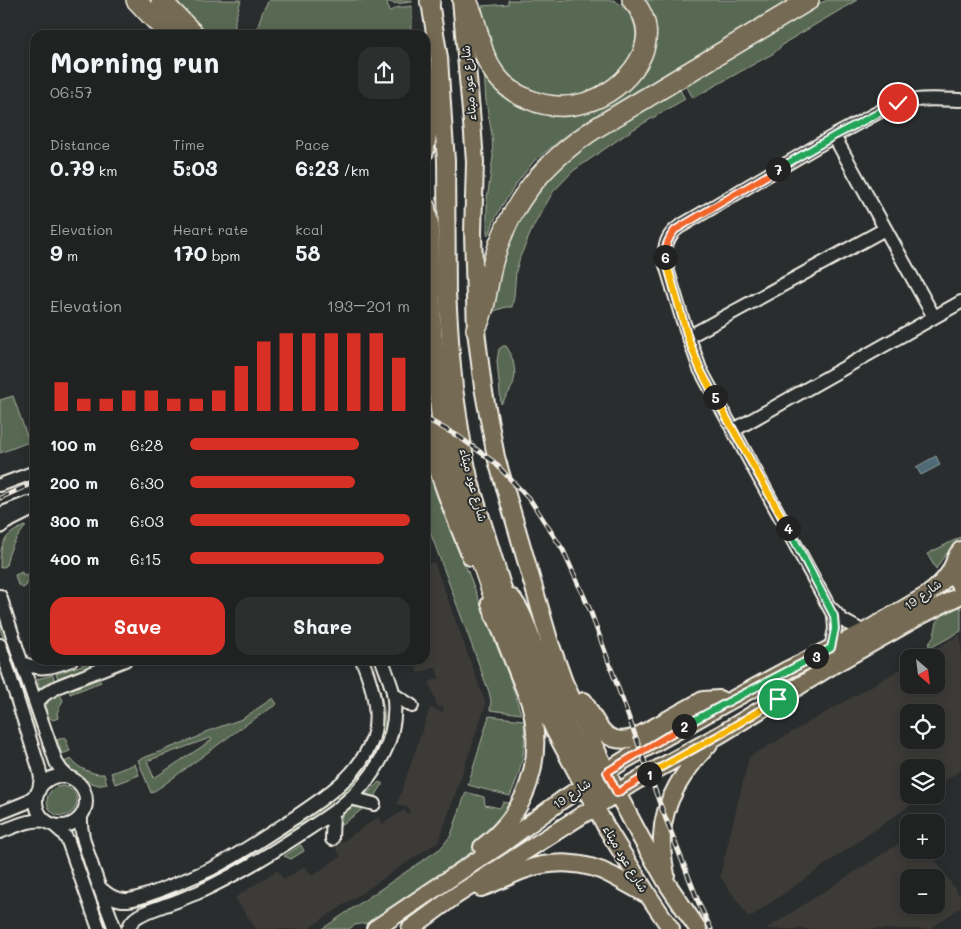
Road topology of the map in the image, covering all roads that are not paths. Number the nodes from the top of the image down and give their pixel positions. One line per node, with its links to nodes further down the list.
1 (136, 0): 8 (highway)
2 (161, 0): 9 (highway)
3 (461, 0): 18 (main road, شارع عود ميثاء)
4 (467, 0): 5 (highway)
5 (632, 0)
6 (809, 0): 18 (highway)
7 (430, 1): 10 (main road, شارع عود ميثاء)
8 (164, 30)
9 (190, 30)
10 (439, 58): 12 (main road); 50 (main road, شارع عود ميثاء)
11 (961, 100): 13 (street)
12 (430, 122)
13 (834, 136): 14 (street); 19 (street)
14 (885, 229): 17 (street); 19 (street)
15 (430, 297): 21 (highway)
16 (961, 302): 17 (street)
17 (934, 317): 20 (street)
18 (476, 329): 43 (main road, شارع عود ميثاء)
19 (688, 338): 20 (street)
20 (734, 430): 33 (street)
21 (434, 444): 34 (highway)
22 (30, 474): 23 (street)
23 (0, 485)
24 (30, 503): 26 (street)
25 (30, 510): 27 (street)
26 (0, 514)
27 (0, 527)
28 (961, 550): 29 (main road, شارع 19)
29 (953, 565): 30 (main road); 35 (main road, شارع 19)
30 (961, 586)
31 (961, 595): 48 (main road, شارع 19)
32 (0, 596): 38 (street)
33 (831, 608): 35 (street); 37 (street)
34 (495, 615): 63 (main road)
35 (864, 632): 37 (main road, شارع 19)
36 (0, 645): 51 (street)
37 (831, 648): 46 (main road, شارع 19)
38 (22, 664): 39 (street); 45 (street)
39 (57, 665)
40 (105, 665): 45 (street)
41 (364, 665): 60 (street)
42 (384, 665): 44 (street)
43 (564, 682): 46 (main road); 50 (main road, شارع عود ميثاء)
44 (393, 694): 47 (street); 53 (street)
45 (36, 703): 49 (street)
46 (726, 703): 50 (main road, شارع 19)
47 (412, 706)
48 (721, 734): 52 (main road, شارع 19); 65 (main road)
49 (68, 777): 51 (street); 58 (street)
50 (595, 779): 52 (main road, شارع عود ميثاء); 55 (main road, شارع عود ميثاء); 63 (main road, شارع 19)
51 (38, 791): 56 (street); 59 (street)
52 (617, 793): 55 (main road, شارع 19); 65 (main road, شارع عود ميثاء)
53 (352, 798): 54 (street); 57 (street)
54 (374, 804)
55 (595, 806): 67 (main road, شارع 19); 68 (main road, شارع عود ميثاء)
56 (0, 813)
57 (333, 813): 62 (street); 64 (street)
58 (81, 817): 59 (street); 66 (street)
59 (50, 823): 61 (street); 69 (street)
60 (282, 826): 64 (street); 66 (street)
61 (0, 832)
62 (332, 839)
63 (464, 869): 72 (main road, شارع 19)
64 (238, 872): 71 (street)
65 (668, 885): 75 (main road, شارع عود ميثاء)
66 (98, 886): 70 (street)
67 (455, 896): 68 (main road); 73 (main road, شارع 19)
68 (648, 896): 74 (main road, شارع عود ميثاء)
69 (99, 929)
70 (115, 929)
71 (128, 929)
72 (375, 929)
73 (410, 929)
74 (671, 929)
75 (698, 929)

